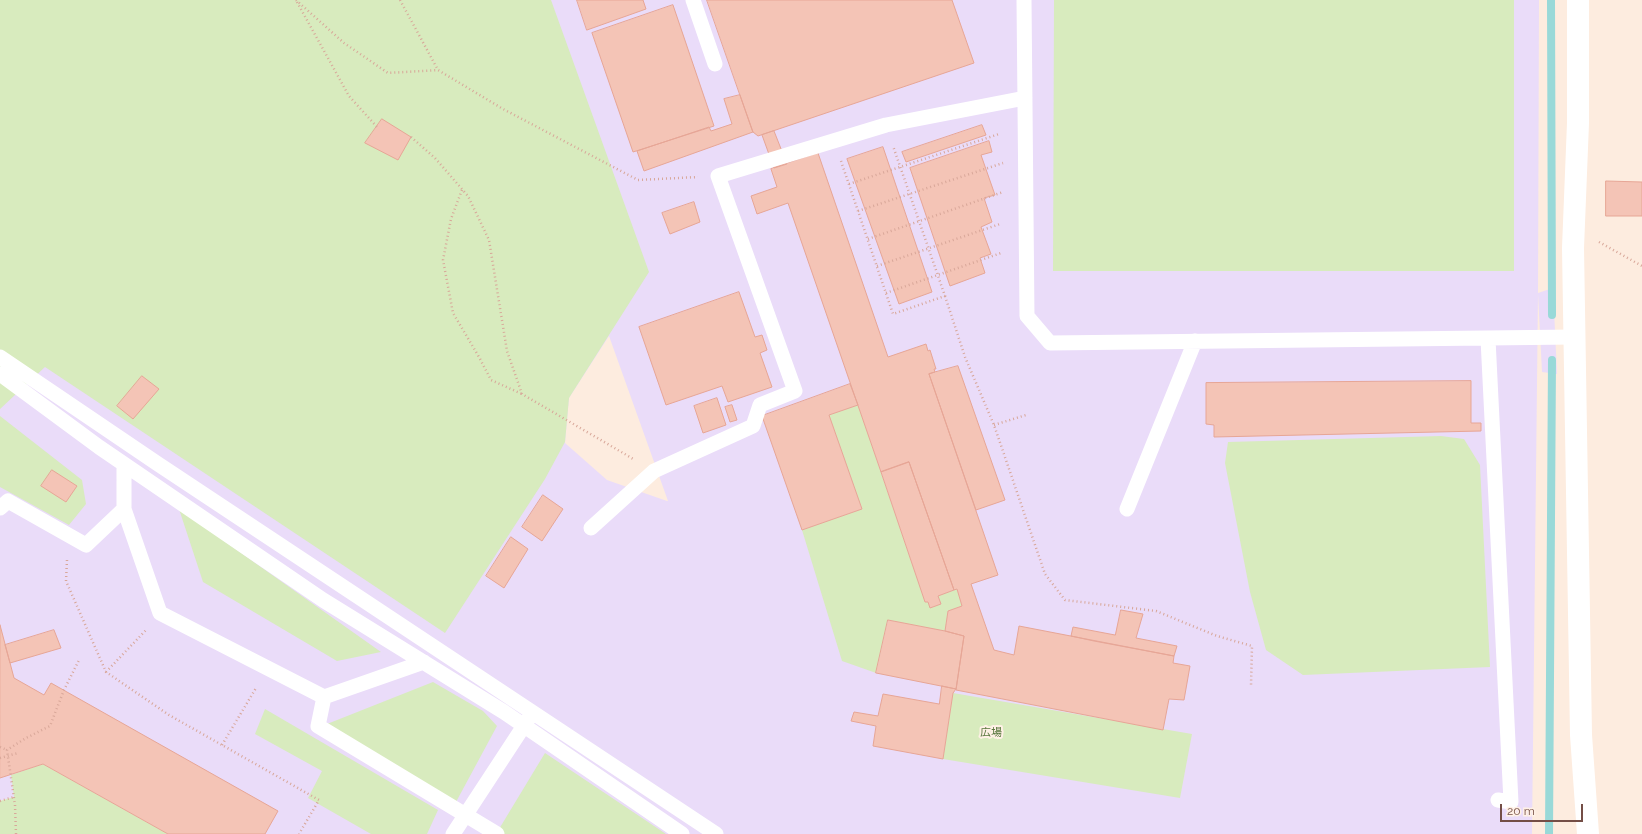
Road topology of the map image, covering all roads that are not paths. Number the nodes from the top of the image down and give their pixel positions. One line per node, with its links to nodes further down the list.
1 (693, 0): 4 (lane)
2 (1024, 0): 5 (lane)
3 (1578, 0): 7 (street)
4 (715, 64)
5 (1025, 98): 8 (lane); 15 (lane)
6 (1488, 338): 7 (lane); 8 (lane); 20 (lane)
7 (1574, 338): 26 (street)
8 (1195, 342): 14 (lane)
9 (0, 356): 18 (lane)
10 (0, 374): 11 (lane)
11 (124, 465): 13 (lane); 16 (lane)
12 (0, 508): 13 (lane)
13 (124, 508): 17 (lane)
14 (1127, 509)
15 (591, 528)
16 (424, 662): 17 (lane); 19 (lane)
17 (324, 697): 21 (lane)
18 (533, 712): 19 (lane); 25 (lane)
19 (524, 725): 21 (lane); 24 (lane)
20 (1498, 800)
21 (465, 815): 22 (lane); 23 (lane)
22 (453, 834)
23 (497, 834)
24 (682, 834)
25 (716, 834)
26 (1588, 834)

